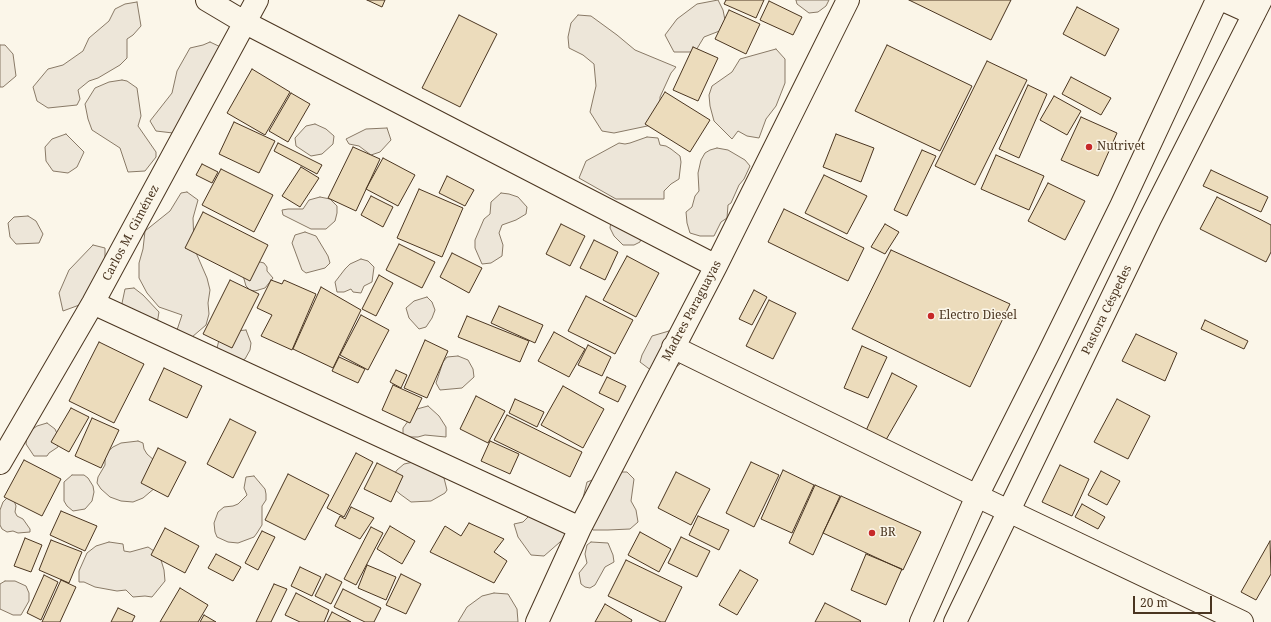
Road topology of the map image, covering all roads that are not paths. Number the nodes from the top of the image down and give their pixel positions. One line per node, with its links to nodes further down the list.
1 (207, 0): 7 (street)
2 (258, 0): 7 (street, Carlos M. Giménez)
3 (848, 0): 10 (street, Madres Paraguayas)
4 (1217, 0): 8 (street)
5 (1223, 0): 6 (street)
6 (1258, 7): 9 (street, Pastora Céspedes)
7 (244, 22): 10 (street); 11 (street, Carlos M. Giménez)
8 (1121, 206): 9 (street); 14 (street)
9 (1150, 219): 15 (street, Pastora Céspedes)
10 (716, 266): 12 (street, Madres Paraguayas)
11 (93, 303): 13 (street, Carlos M. Giménez); 16 (street)
12 (673, 347): 14 (street); 16 (street, Madres Paraguayas)
13 (0, 463)
14 (977, 496): 15 (street); 18 (street)
15 (1010, 511): 19 (street, Pastora Céspedes); 20 (street)
16 (580, 528): 17 (street, Madres Paraguayas)
17 (537, 622)
18 (921, 622)
19 (955, 622)
20 (1242, 622)

